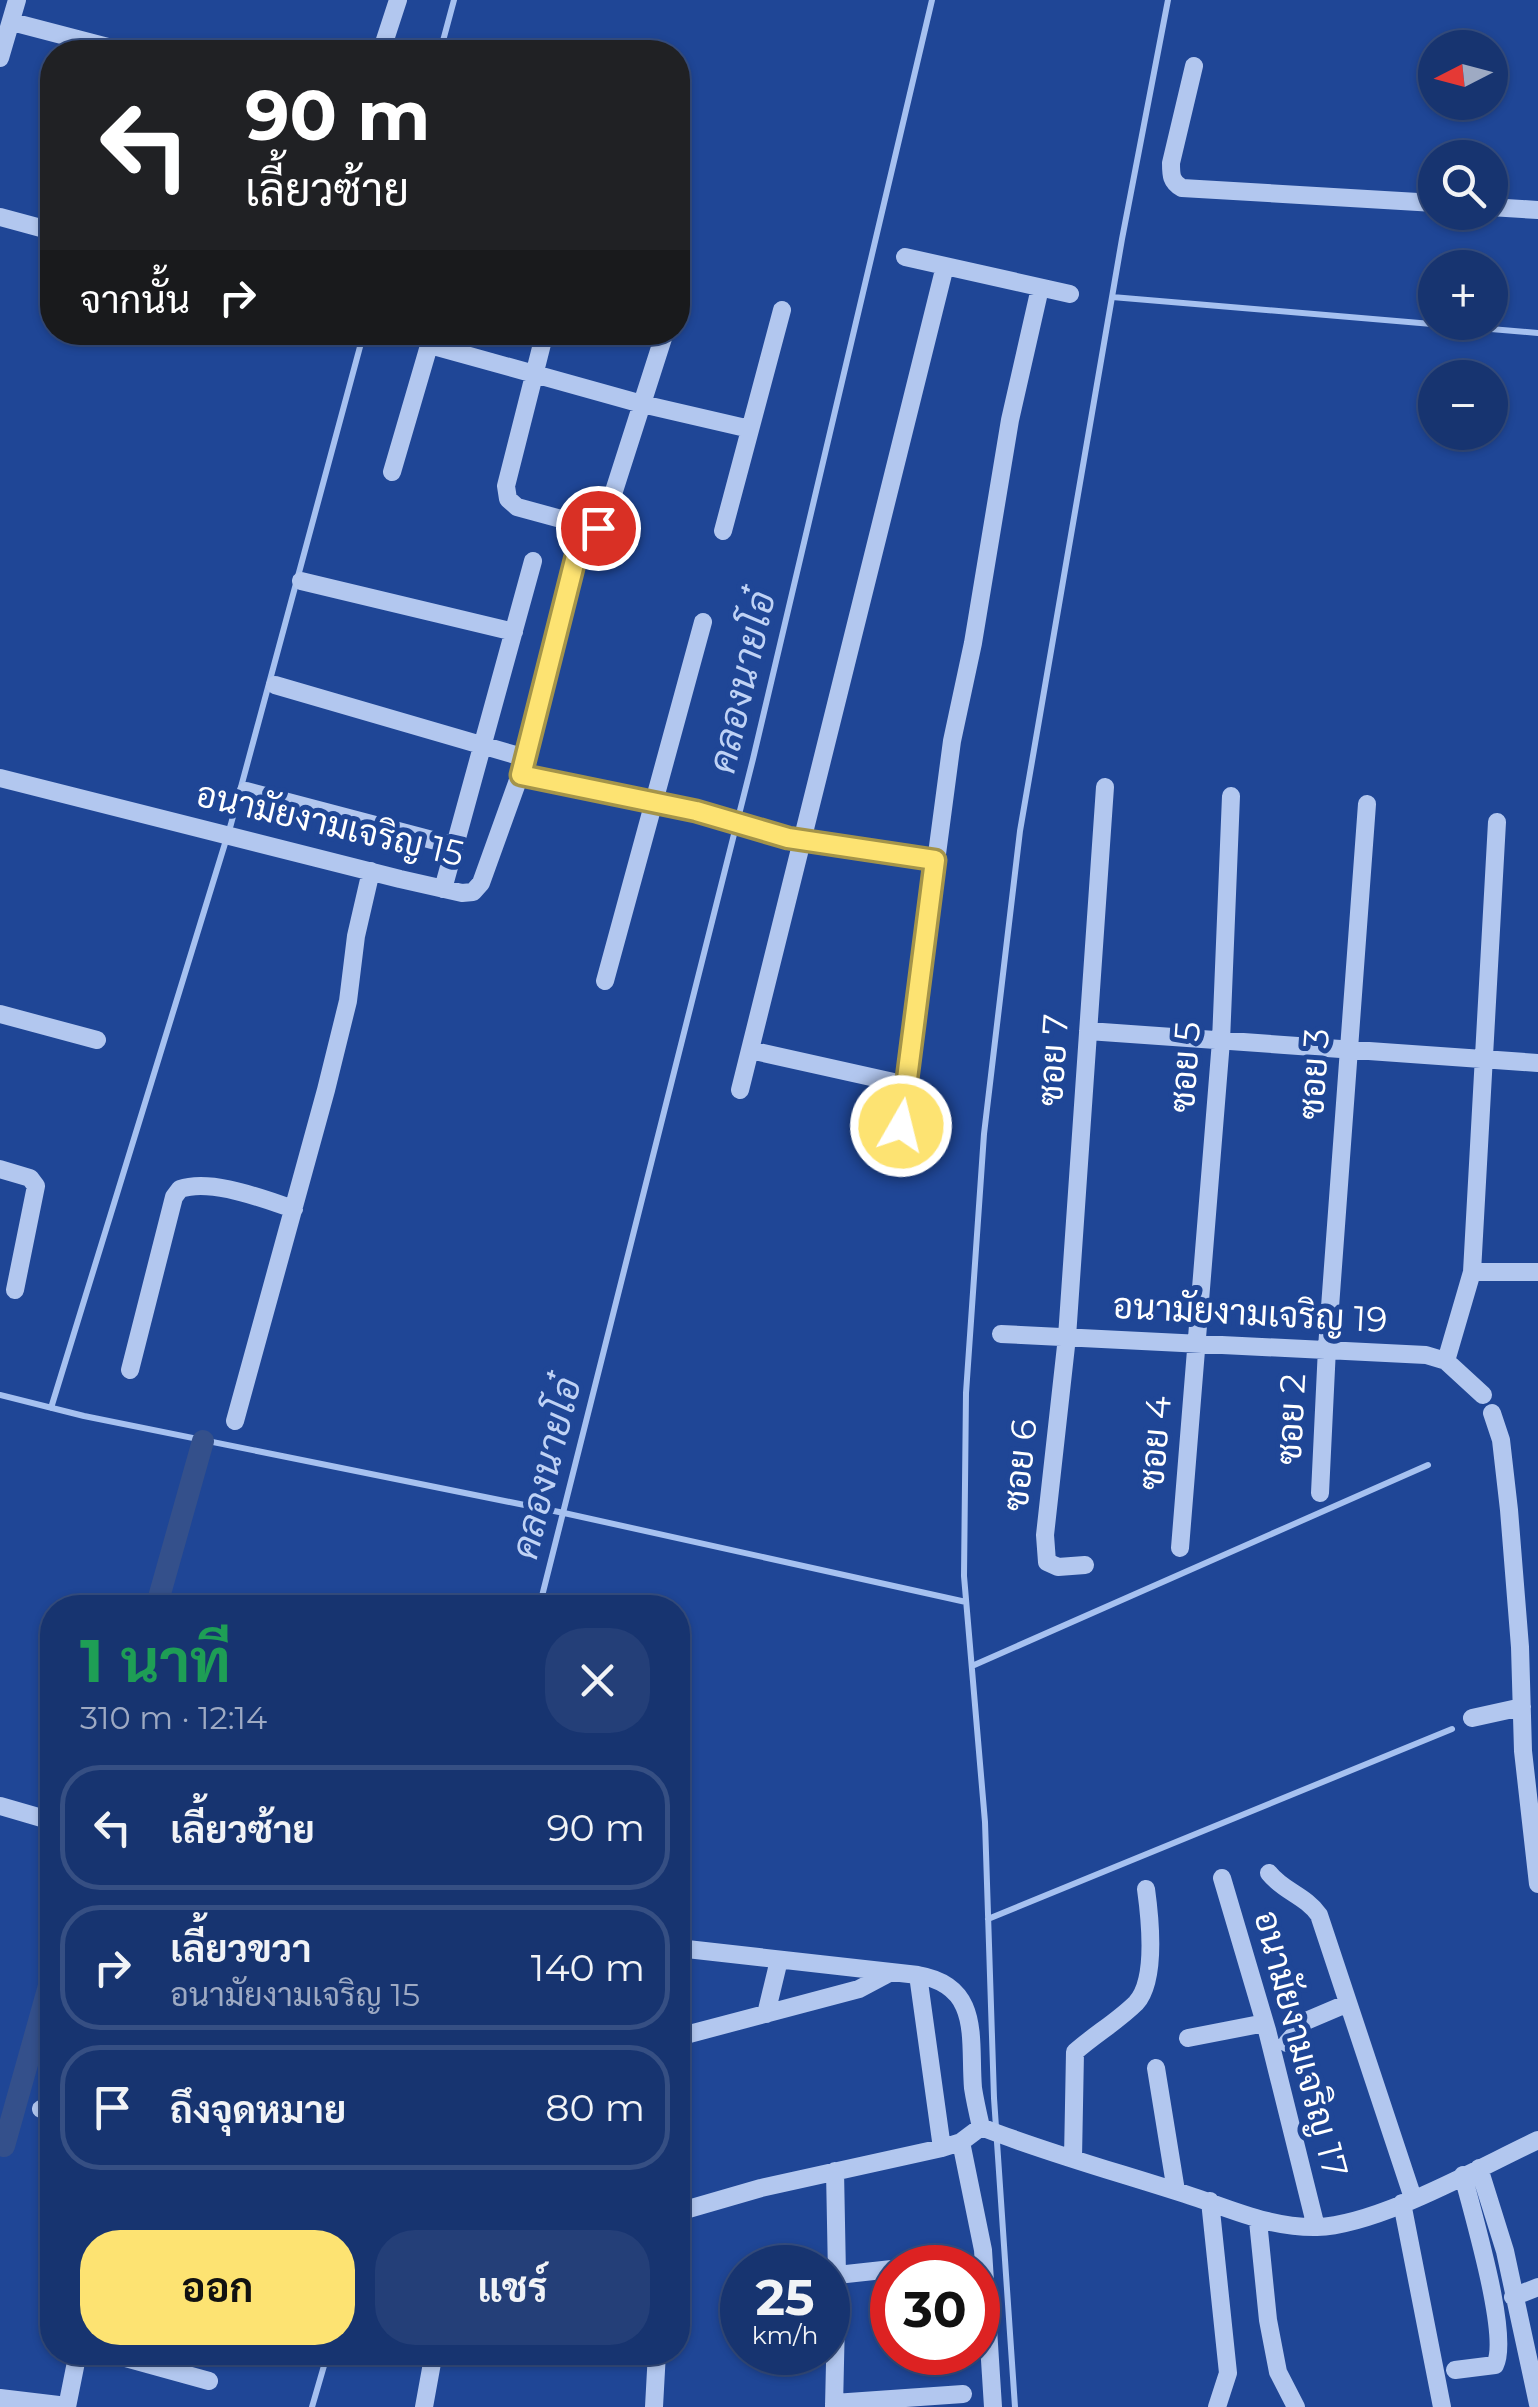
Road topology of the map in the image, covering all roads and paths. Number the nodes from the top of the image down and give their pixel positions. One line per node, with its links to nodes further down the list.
1 (16, 0): 3 (street)
2 (398, 0): 5 (street)
3 (12, 22): 4 (street); 6 (street)
4 (81, 40)
5 (386, 40)
6 (0, 58)
7 (1194, 66): 8 (street)
8 (1418, 202)
9 (1508, 208): 10 (street)
10 (1538, 210)
11 (0, 216): 12 (street)
12 (40, 227)
13 (905, 257): 14 (street)
14 (945, 266): 15 (street); 42 (street)
15 (1040, 288): 16 (street); 44 (street)
16 (1070, 294)
17 (782, 310): 24 (street)
18 (429, 345): 25 (street)
19 (448, 345): 22 (street)
20 (541, 345): 22 (street)
21 (661, 345): 23 (street, อนามัยงามเจริญ 15)
22 (533, 374): 23 (street); 26 (street)
23 (642, 404): 24 (street); 26 (street, อนามัยงามเจริญ 15)
24 (750, 430): 27 (street)
25 (392, 472)
26 (598, 528): 34 (street, อนามัยงามเจริญ 15)
27 (723, 531)
28 (533, 561): 31 (street)
29 (301, 582): 31 (street)
30 (702, 622): 39 (street)
31 (514, 632): 33 (street)
32 (275, 685): 33 (street)
33 (481, 745): 34 (street); 43 (street)
34 (523, 766): 39 (street); 46 (street, อนามัยงามเจริญ 15)
35 (0, 778): 45 (street, อนามัยงามเจริญ 15)
36 (1105, 786): 49 (street, ซอย 7)
37 (246, 791): 43 (street)
38 (1231, 796): 51 (street, ซอย 5)
39 (654, 802): 42 (street); 47 (street)
40 (1367, 804): 52 (street, ซอย 3)
41 (1498, 822): 54 (street)
42 (802, 840): 44 (street); 53 (street)
43 (456, 846): 46 (street)
44 (935, 860): 56 (street)
45 (371, 872): 46 (street, อนามัยงามเจริญ 15); 60 (street)
46 (443, 888)
47 (605, 982)
48 (0, 1014): 50 (street)
49 (1088, 1031): 51 (street); 65 (street, ซอย 7)
50 (97, 1040)
51 (1221, 1041): 52 (street); 66 (street, ซอย 5)
52 (1349, 1049): 54 (street); 67 (street, ซอย 3)
53 (750, 1050): 56 (street); 57 (street)
54 (1484, 1060): 55 (street); 61 (street)
55 (1538, 1063)
56 (907, 1084): 58 (street)
57 (740, 1090)
58 (901, 1126)
59 (0, 1169): 63 (street)
60 (294, 1209): 69 (street); 72 (street)
61 (1472, 1272): 62 (street); 68 (street)
62 (1538, 1272)
63 (15, 1290)
64 (1001, 1334): 65 (street, อนามัยงามเจริญ 19)
65 (1066, 1337): 66 (street, อนามัยงามเจริญ 19); 75 (street, ซอย 6)
66 (1196, 1343): 67 (street, อนามัยงามเจริญ 19); 74 (street, ซอย 4)
67 (1327, 1348): 68 (street, อนามัยงามเจริญ 19); 73 (street, ซอย 2)
68 (1446, 1361): 70 (street)
69 (130, 1370)
70 (1483, 1395)
71 (1492, 1413): 76 (street)
72 (235, 1420)
73 (1320, 1493)
74 (1180, 1548)
75 (1085, 1566)
76 (1522, 1707): 77 (street); 82 (street)
77 (1472, 1718)
78 (0, 1806): 79 (street)
79 (40, 1817)
80 (1269, 1873): 88 (street)
81 (1222, 1878): 90 (street, อนามัยงามเจริญ 17)
82 (1538, 1883)
83 (1146, 1889): 99 (street)
84 (690, 1949): 85 (street)
85 (780, 1960): 86 (street); 89 (street)
86 (891, 1972): 87 (street); 89 (street)
87 (918, 1975): 95 (street); 98 (street)
88 (1346, 2004): 93 (street); 103 (street)
89 (766, 2014): 91 (street)
90 (1265, 2023): 92 (street); 107 (street, อนามัยงามเจริญ 17)
91 (690, 2034)
92 (1188, 2038)
93 (1287, 2043)
94 (1156, 2068): 102 (street)
95 (982, 2127): 97 (street); 99 (street)
96 (1538, 2140): 101 (street)
97 (962, 2142): 98 (street); 125 (street)
98 (942, 2148): 100 (street)
99 (1073, 2158): 102 (street)
100 (835, 2171): 105 (street); 108 (street)
101 (1471, 2172): 103 (street); 110 (street); 115 (street)
102 (1176, 2191): 104 (street)
103 (1407, 2200): 107 (street); 128 (street)
104 (1210, 2201): 106 (street); 126 (street)
105 (690, 2209)
106 (1258, 2221): 107 (street); 127 (street)
107 (1316, 2227)
108 (837, 2245)
109 (1538, 2287): 110 (street)
110 (1513, 2297): 120 (street)
111 (75, 2365): 122 (street)
112 (153, 2365): 117 (street)
113 (432, 2365): 123 (street)
114 (656, 2365): 124 (street)
115 (1455, 2370)
116 (835, 2375): 121 (street)
117 (209, 2380)
118 (963, 2394): 121 (street)
119 (0, 2398): 122 (street)
120 (1538, 2404)
121 (834, 2405)
122 (67, 2407)
123 (424, 2407)
124 (654, 2407)
125 (993, 2407)
126 (1217, 2407)
127 (1296, 2407)
128 (1442, 2407)

